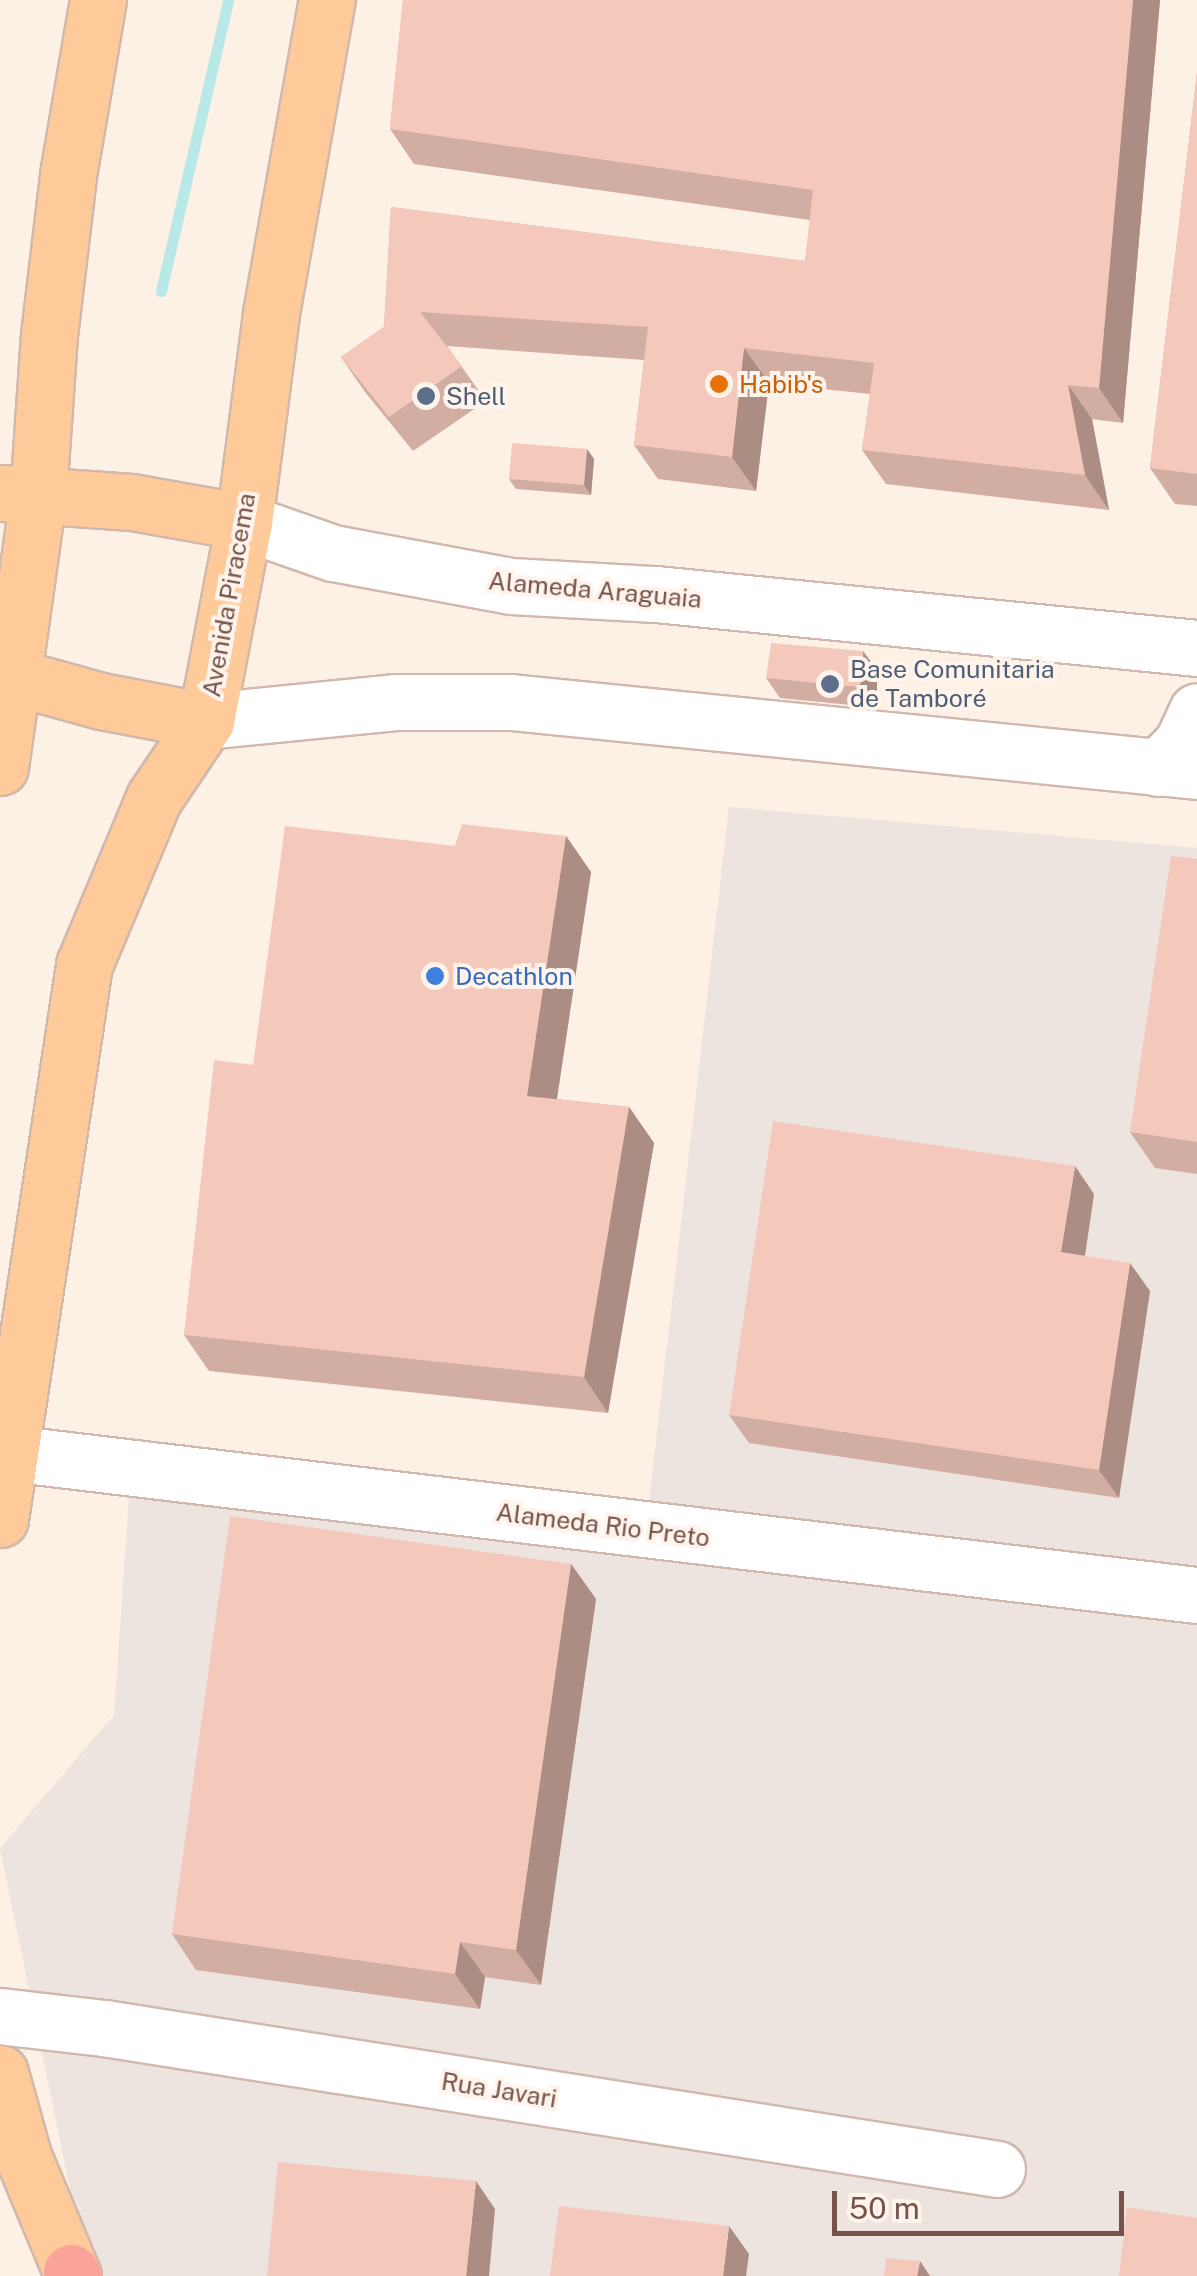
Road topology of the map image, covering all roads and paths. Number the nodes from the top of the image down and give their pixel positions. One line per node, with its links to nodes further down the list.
1 (98, 0): 3 (main road)
2 (328, 0): 4 (main road, Avenida Piracema)
3 (19, 494): 4 (main road, Alameda Araguaia); 6 (main road)
4 (244, 522): 5 (street, Alameda Araguaia); 8 (main road, Avenida Piracema)
5 (1186, 656)
6 (6, 675): 8 (main road); 9 (main road)
7 (1197, 711): 10 (street)
8 (206, 721): 10 (street); 11 (main road, Avenida Piracema)
9 (0, 767)
10 (1177, 770)
11 (8, 1452): 12 (main road, Avenida Piracema); 13 (street, Alameda Rio Preto)
12 (0, 1519)
13 (1197, 1596)
14 (0, 2016): 16 (street, Rua Javari)
15 (0, 2074): 17 (main road)
16 (997, 2168)
17 (72, 2275)

